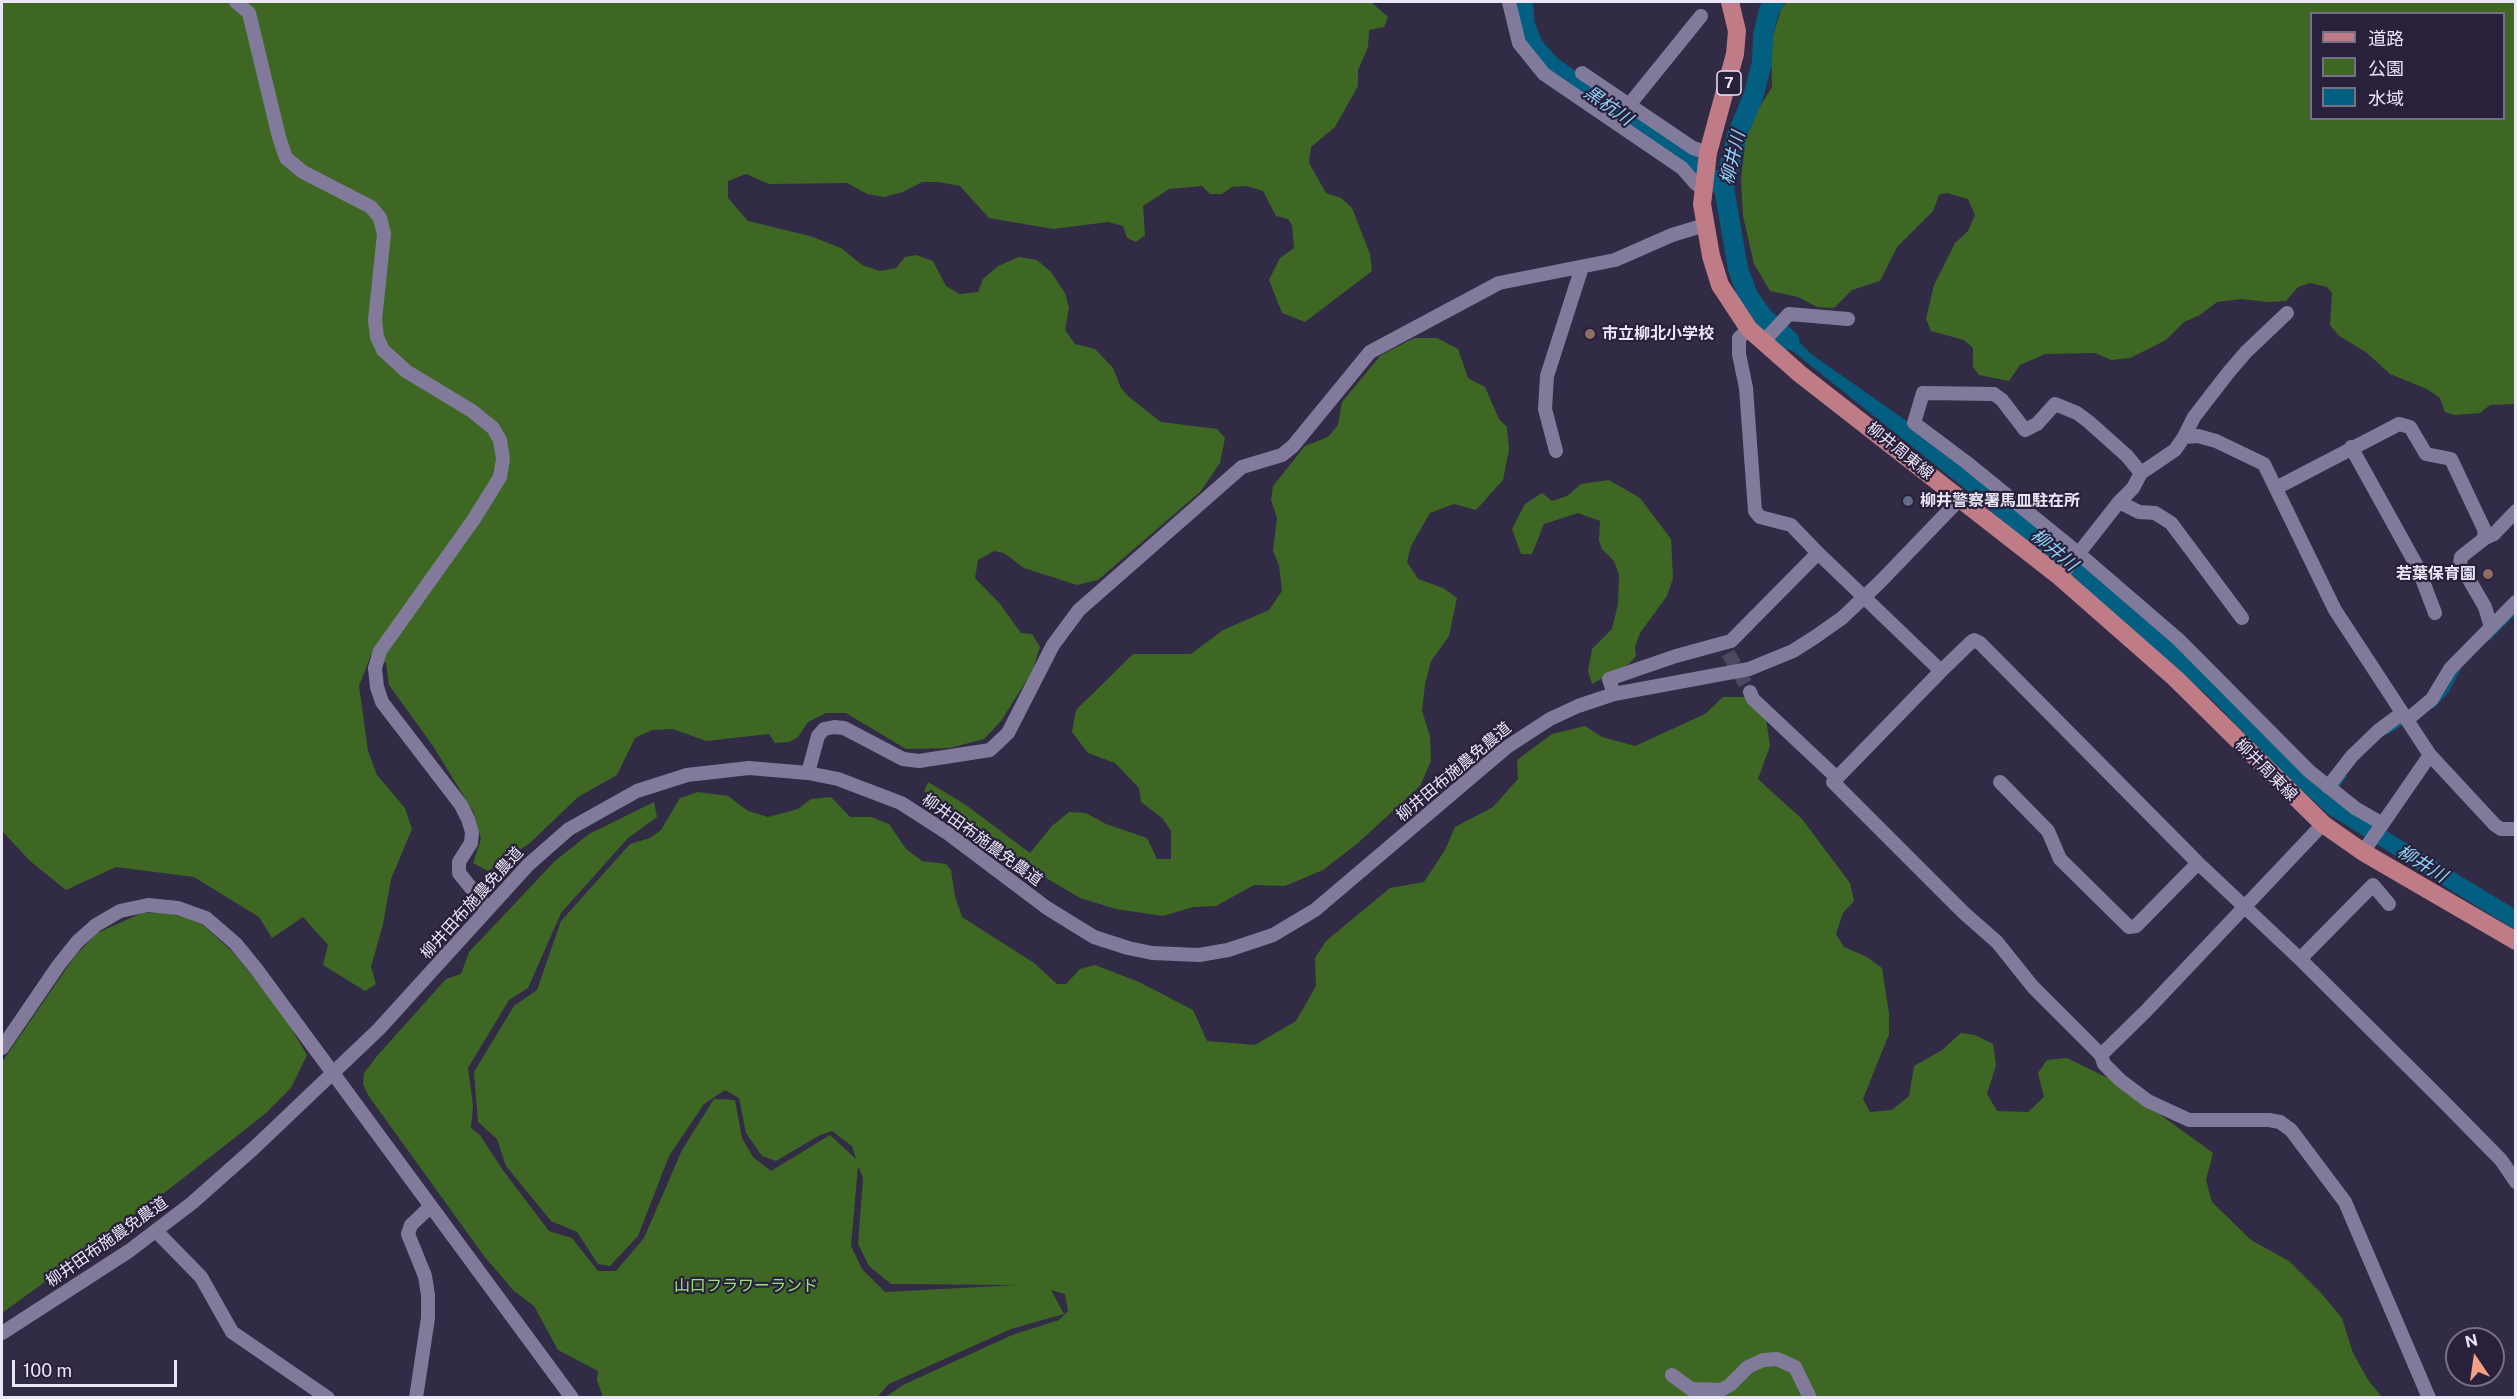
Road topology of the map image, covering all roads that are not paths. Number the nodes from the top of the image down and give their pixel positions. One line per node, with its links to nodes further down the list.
1 (236, 2): 48 (street)
2 (1509, 2): 8 (street)
3 (1730, 2): 7 (main road, 柳井周東線 / 7)
4 (1701, 16): 6 (street)
5 (1582, 73): 6 (street)
6 (1629, 105): 7 (street)
7 (1707, 158): 8 (main road, 柳井周東線 / 7)
8 (1703, 186): 9 (main road, 柳井周東線 / 7)
9 (1705, 225): 10 (street); 13 (main road, 柳井周東線 / 7)
10 (1582, 267): 17 (street); 37 (street)
11 (2288, 313): 15 (street)
12 (1848, 319): 14 (street)
13 (1749, 329): 14 (main road, 柳井周東線 / 7); 24 (street)
14 (1765, 340): 20 (main road, 柳井周東線 / 7)
15 (2184, 437): 18 (street); 19 (street)
16 (2351, 447): 19 (street); 23 (street); 29 (street)
17 (1556, 452)
18 (2141, 473): 21 (street); 25 (street)
19 (2276, 488): 35 (street)
20 (1960, 499): 26 (main road, 柳井周東線 / 7); 27 (street, 柳井田布施農免農道)
21 (2119, 502): 25 (street); 30 (street)
22 (2516, 511): 23 (street)
23 (2485, 538): 31 (street)
24 (1818, 553): 27 (street); 34 (street)
25 (2077, 554): 26 (street); 40 (street)
26 (2062, 575): 41 (main road, 柳井周東線 / 7)
27 (1864, 597): 32 (street); 34 (street, 柳井田布施農免農道)
28 (2516, 602): 31 (street)
29 (2435, 613)
30 (2242, 618)
31 (2491, 627): 35 (street)
32 (1941, 671): 38 (street); 45 (street)
33 (1750, 692): 38 (street)
34 (1614, 694): 37 (street, 柳井田布施農免農道)
35 (2404, 717): 36 (street); 40 (street)
36 (2430, 755): 42 (street); 43 (street)
37 (808, 773): 48 (street, 柳井田布施農免農道)
38 (1837, 778): 52 (street)
39 (2000, 782): 45 (street)
40 (2332, 791): 42 (street)
41 (2323, 824): 44 (main road, 柳井周東線 / 7); 47 (street)
42 (2380, 824): 44 (street)
43 (2516, 829)
44 (2365, 848): 49 (main road, 柳井周東線 / 7)
45 (2198, 863): 47 (street)
46 (2389, 904): 50 (street)
47 (2243, 907): 50 (street); 52 (street)
48 (488, 909): 53 (street, 柳井田布施農免農道)
49 (2516, 941)
50 (2300, 959): 54 (street)
51 (2, 1048): 53 (street)
52 (2102, 1055): 63 (street)
53 (333, 1074): 55 (street); 56 (street, 柳井田布施農免農道)
54 (2516, 1182)
55 (431, 1206): 60 (street); 61 (street)
56 (156, 1231): 57 (street, 柳井田布施農免農道); 59 (street)
57 (2, 1333)
58 (1672, 1375): 62 (street)
59 (328, 1398)
60 (416, 1398)
61 (572, 1398)
62 (1810, 1398)
63 (2429, 1398)

